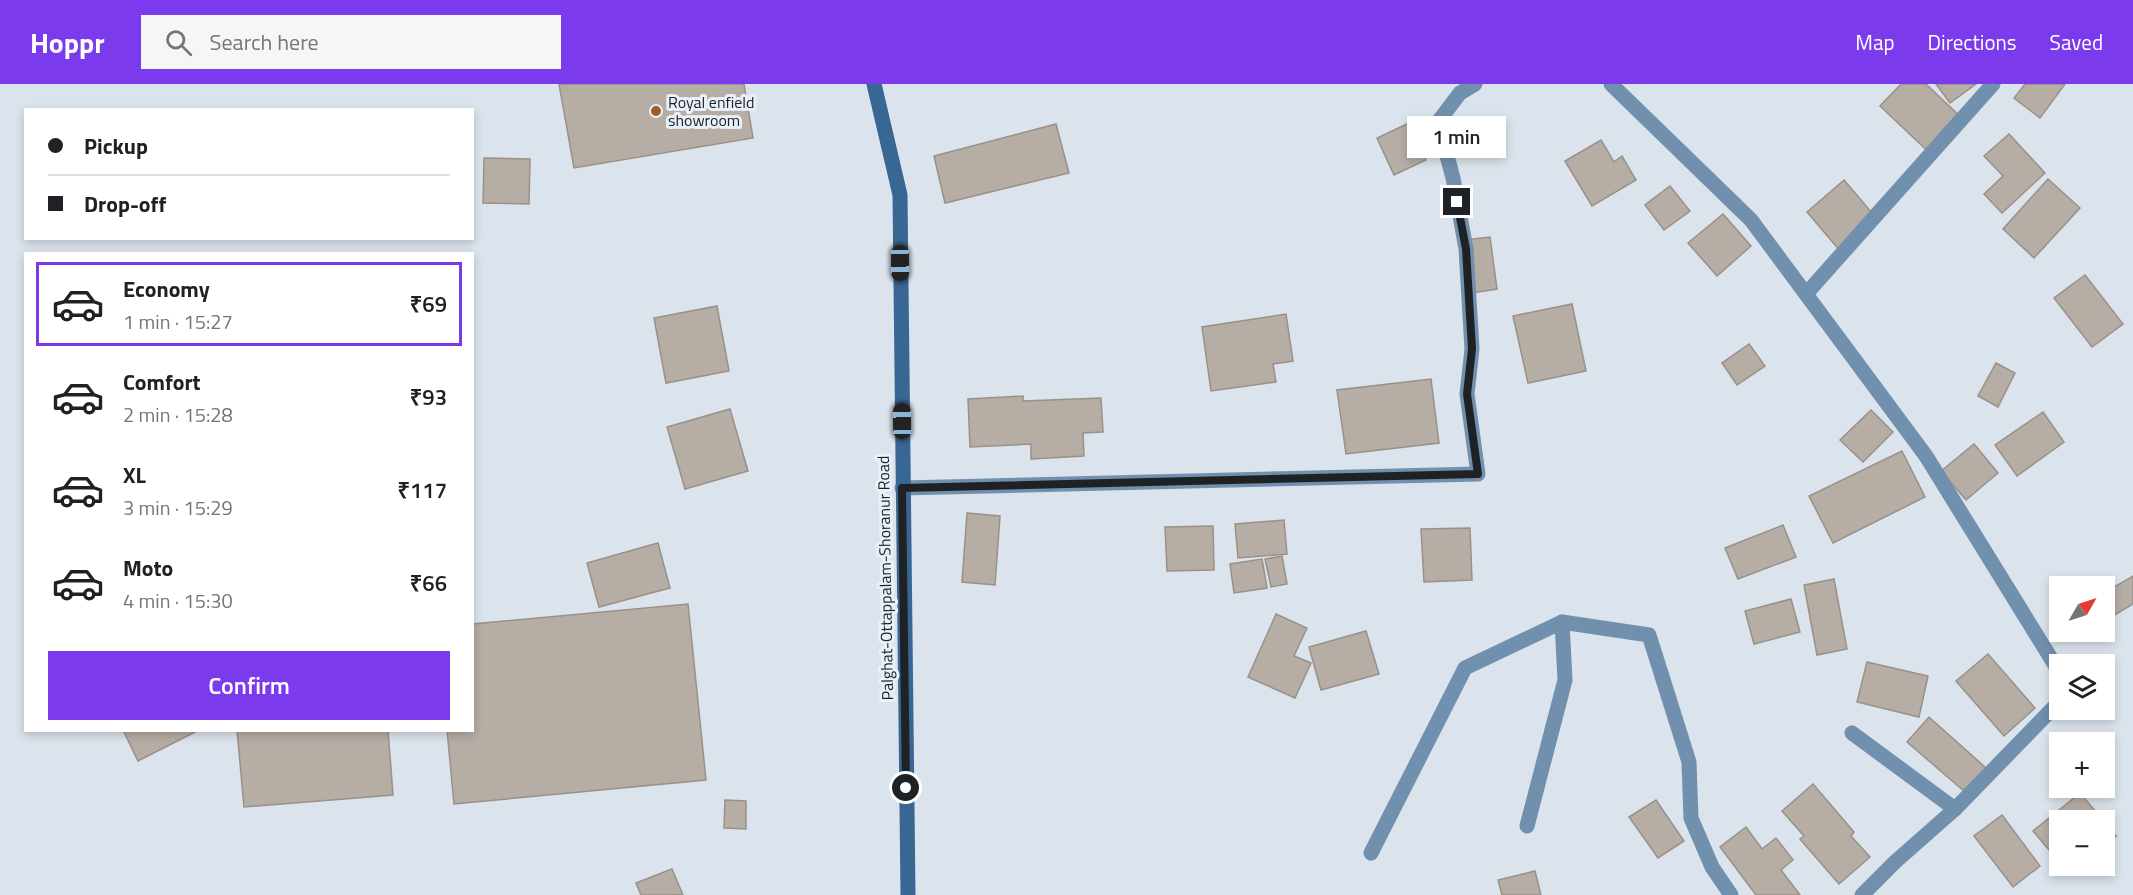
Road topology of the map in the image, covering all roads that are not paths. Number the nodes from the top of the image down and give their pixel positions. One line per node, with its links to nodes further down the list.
1 (874, 84): 6 (main road, Palghat-Ottappalam-Shoranur Road)
2 (1475, 84): 6 (street)
3 (1611, 84): 5 (street)
4 (1993, 84): 5 (street)
5 (1806, 294): 8 (street)
6 (902, 488): 14 (main road, Palghat-Ottappalam-Shoranur Road)
7 (1562, 622): 12 (street); 13 (street); 15 (street)
8 (2049, 655)
9 (2049, 712): 11 (street)
10 (1852, 733): 11 (street)
11 (1955, 809): 16 (street)
12 (1527, 826)
13 (1371, 853)
14 (908, 895)
15 (1731, 895)
16 (1862, 895)

